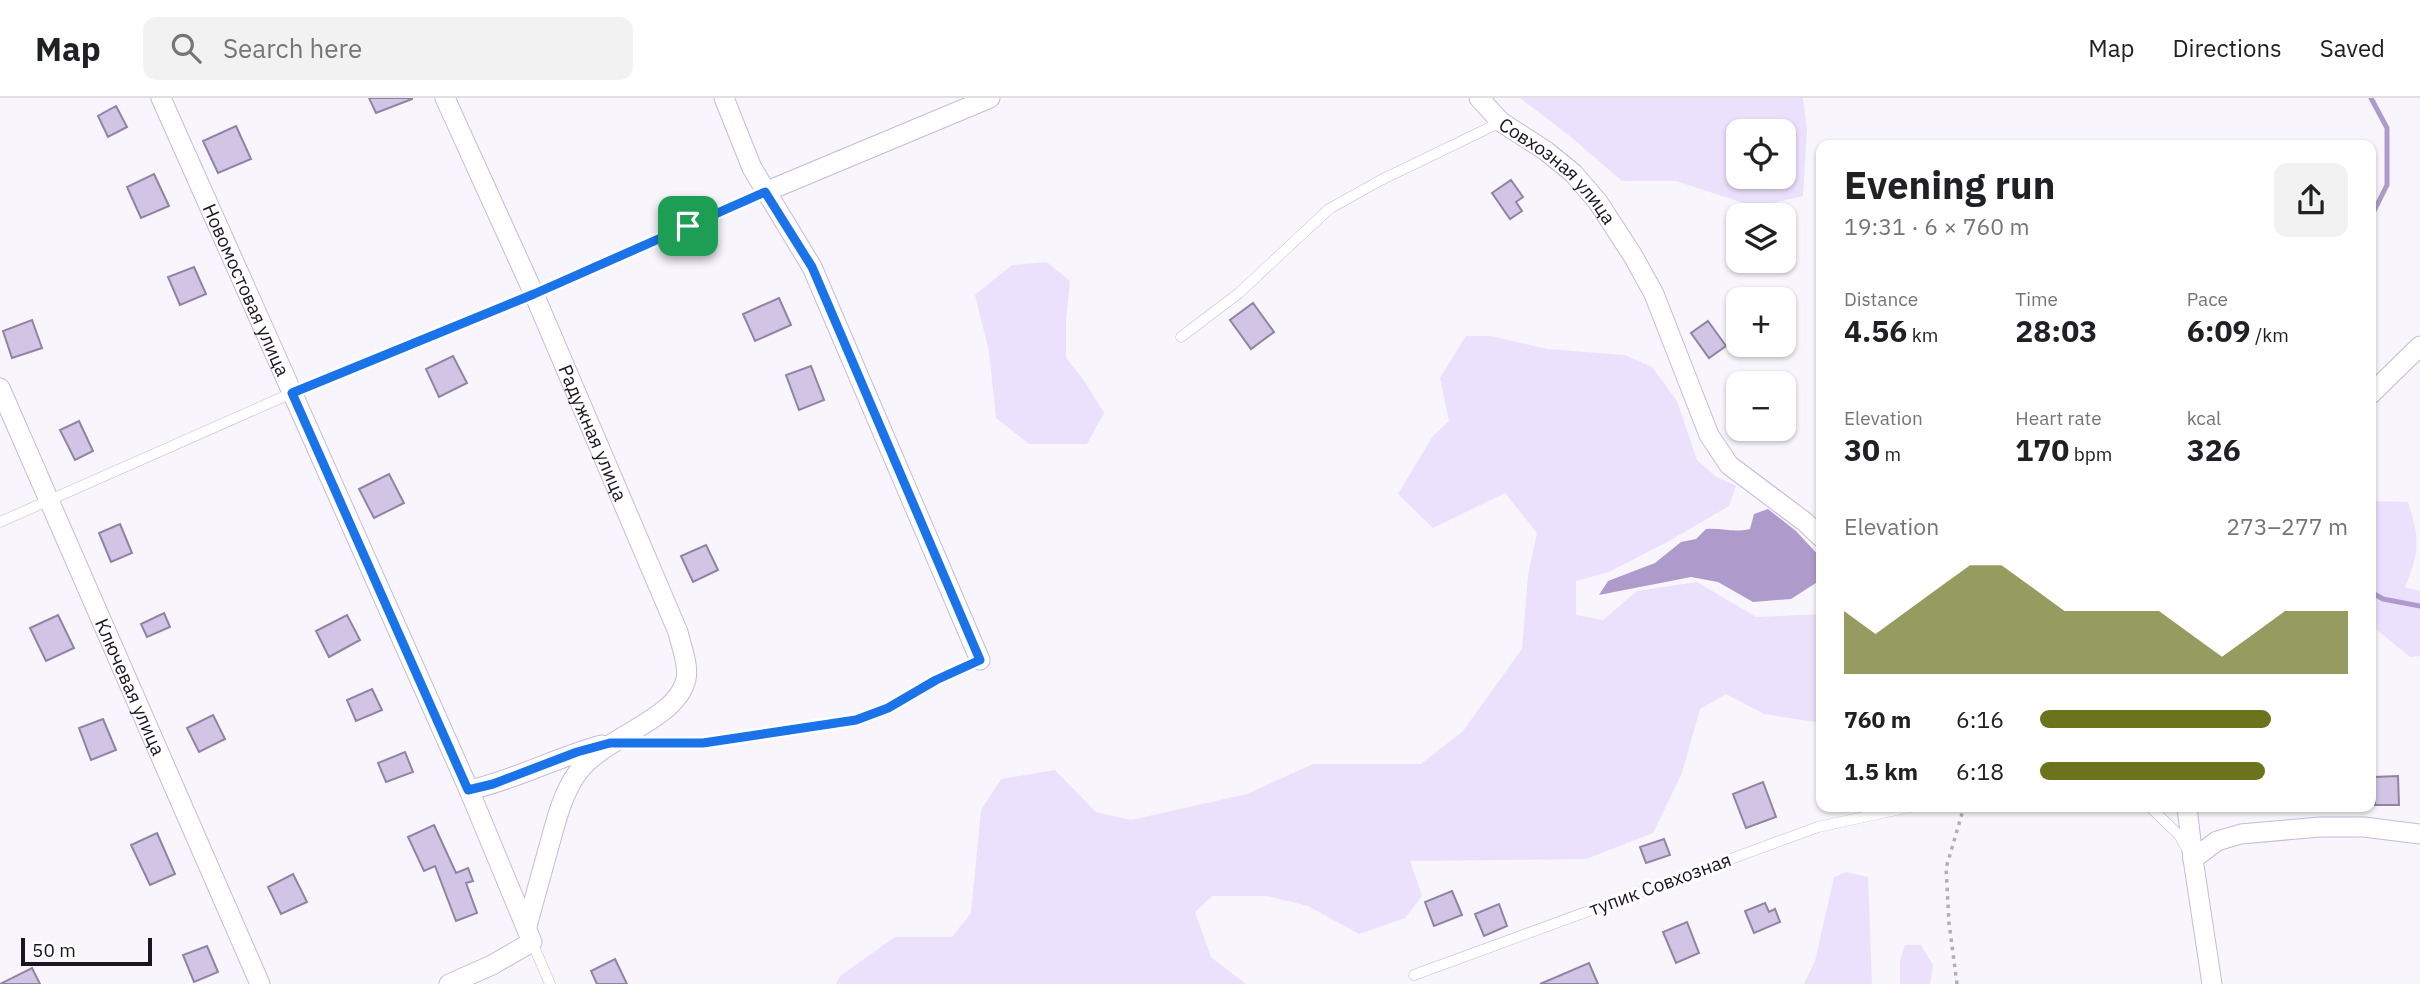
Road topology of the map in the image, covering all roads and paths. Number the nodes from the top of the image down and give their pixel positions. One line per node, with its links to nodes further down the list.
1 (162, 98): 13 (street, Новомостовая улица)
2 (445, 98): 8 (street, Радужная улица)
3 (724, 98): 7 (street)
4 (990, 98): 7 (street)
5 (1479, 98): 6 (street)
6 (1501, 122): 9 (lane, Совхозная улица); 16 (street, Совхозная улица)
7 (765, 192): 8 (lane); 17 (street)
8 (534, 294): 13 (lane); 18 (street, Радужная улица)
9 (1181, 337)
10 (2420, 346): 12 (street)
11 (0, 388): 14 (street, Ключевая улица)
12 (2376, 389)
13 (292, 393): 14 (lane); 19 (street, Новомостовая улица)
14 (48, 500): 15 (lane); 28 (street, Ключевая улица)
15 (0, 522)
16 (1816, 532)
17 (980, 660): 18 (lane)
18 (610, 743): 19 (street); 26 (street)
19 (468, 790): 26 (street, Новомостовая улица)
20 (1887, 812): 27 (lane, тупик Совхозная)
21 (1963, 812): 31 (path)
22 (2155, 812): 25 (lane)
23 (2188, 812): 25 (street)
24 (2420, 834): 25 (street)
25 (2193, 859): 32 (street)
26 (529, 934): 29 (street); 30 (lane)
27 (1414, 975)
28 (260, 984)
29 (449, 984)
30 (550, 984)
31 (1957, 984)
32 (2212, 984)

